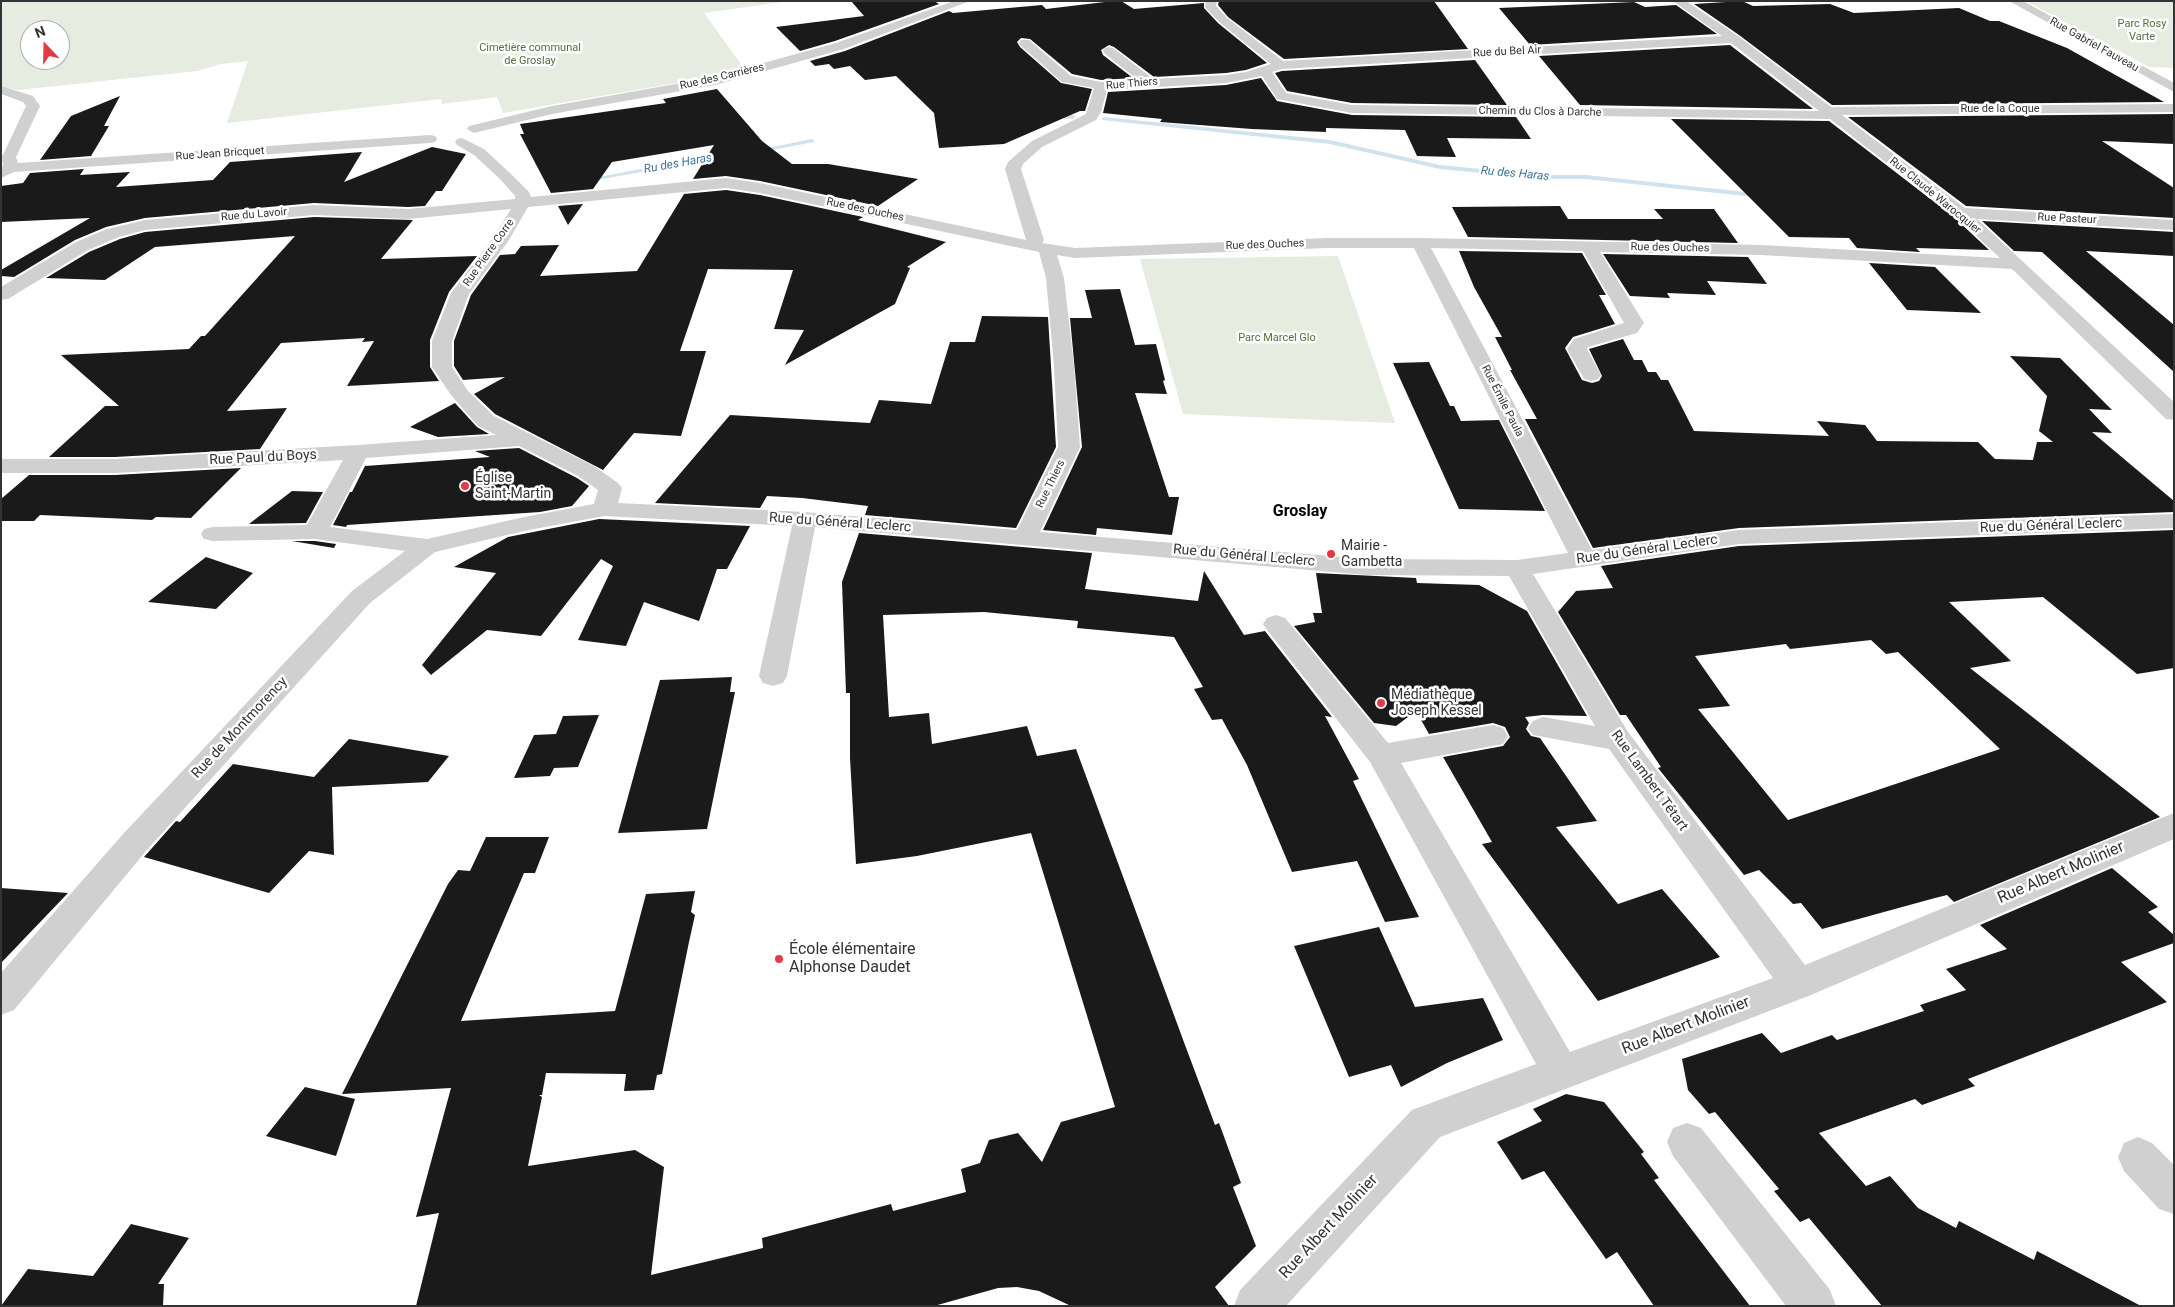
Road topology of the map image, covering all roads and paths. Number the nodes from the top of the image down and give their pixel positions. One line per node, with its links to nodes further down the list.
1 (965, 1): 16 (street, Rue des Carrières)
2 (1212, 1): 8 (street)
3 (1678, 1): 5 (street, Rue Claude Warocquier)
4 (2014, 1): 12 (street, Rue Gabriel Fauveau)
5 (1734, 39): 8 (street, Rue du Bel Air); 15 (street, Rue Claude Warocquier)
6 (1025, 43): 11 (street)
7 (1109, 51): 10 (street)
8 (1281, 65): 9 (street, Rue Thiers)
9 (1265, 71): 10 (street, Rue Thiers); 15 (street, Chemin du Clos à Darche)
10 (1149, 82): 11 (street, Rue Thiers)
11 (1101, 86): 26 (street, Rue Thiers)
12 (2174, 88)
13 (1, 90): 18 (street)
14 (2174, 108): 15 (street, Rue de la Coque)
15 (1828, 113): 20 (street, Rue Claude Warocquier)
16 (465, 133): 17 (street, Rue des Carrières); 19 (street)
17 (435, 135): 18 (street, Rue Jean Bricquet)
18 (6, 170)
19 (523, 202): 26 (street, Rue des Ouches); 28 (street, Rue du Lavoir); 31 (street, Rue Pierre Corre)
20 (1960, 213): 21 (street, Rue Pasteur); 27 (street, Rue Claude Warocquier)
21 (2154, 224): 22 (street, Rue Pasteur); 23 (street)
22 (2174, 225)
23 (2174, 240)
24 (1420, 243): 25 (street, Rue des Ouches); 26 (street, Rue des Ouches); 42 (street, Rue Émile Paula)
25 (1588, 246): 27 (street, Rue des Ouches); 29 (street)
26 (1039, 248): 40 (street, Rue Thiers)
27 (2015, 264): 30 (street, Rue Claude Warocquier)
28 (1, 295)
29 (1591, 375)
30 (2174, 414)
31 (525, 439): 32 (street, Rue Paul du Boys); 34 (street, Rue Pierre Corre)
32 (358, 452): 33 (street, Rue Paul du Boys); 38 (street)
33 (1, 466)
34 (604, 509): 35 (street, Rue du Général Leclerc); 37 (street, Rue du Général Leclerc)
35 (805, 520): 40 (street, Rue du Général Leclerc); 45 (street)
36 (2174, 521): 42 (street, Rue du Général Leclerc)
37 (524, 524): 41 (street, Rue de Montmorency)
38 (315, 532): 39 (street); 41 (street)
39 (213, 534)
40 (1024, 538): 43 (street, Rue du Général Leclerc)
41 (427, 546): 52 (street, Rue de Montmorency)
42 (1584, 559): 43 (street, Rue du Général Leclerc)
43 (1517, 568): 48 (street, Rue Lambert Tétart)
44 (1276, 624): 49 (street)
45 (773, 676)
46 (1542, 728): 48 (street)
47 (1493, 736): 49 (street)
48 (1618, 740): 51 (street, Rue Lambert Tétart)
49 (1381, 755): 53 (street)
50 (2174, 825): 51 (street, Rue Albert Molinier)
51 (1798, 984): 53 (street, Rue Albert Molinier)
52 (1, 999)
53 (1562, 1072): 57 (street, Rue Albert Molinier)
54 (1687, 1142): 58 (street)
55 (2138, 1157): 56 (street)
56 (2174, 1194)
57 (1256, 1306)
58 (1814, 1306)

